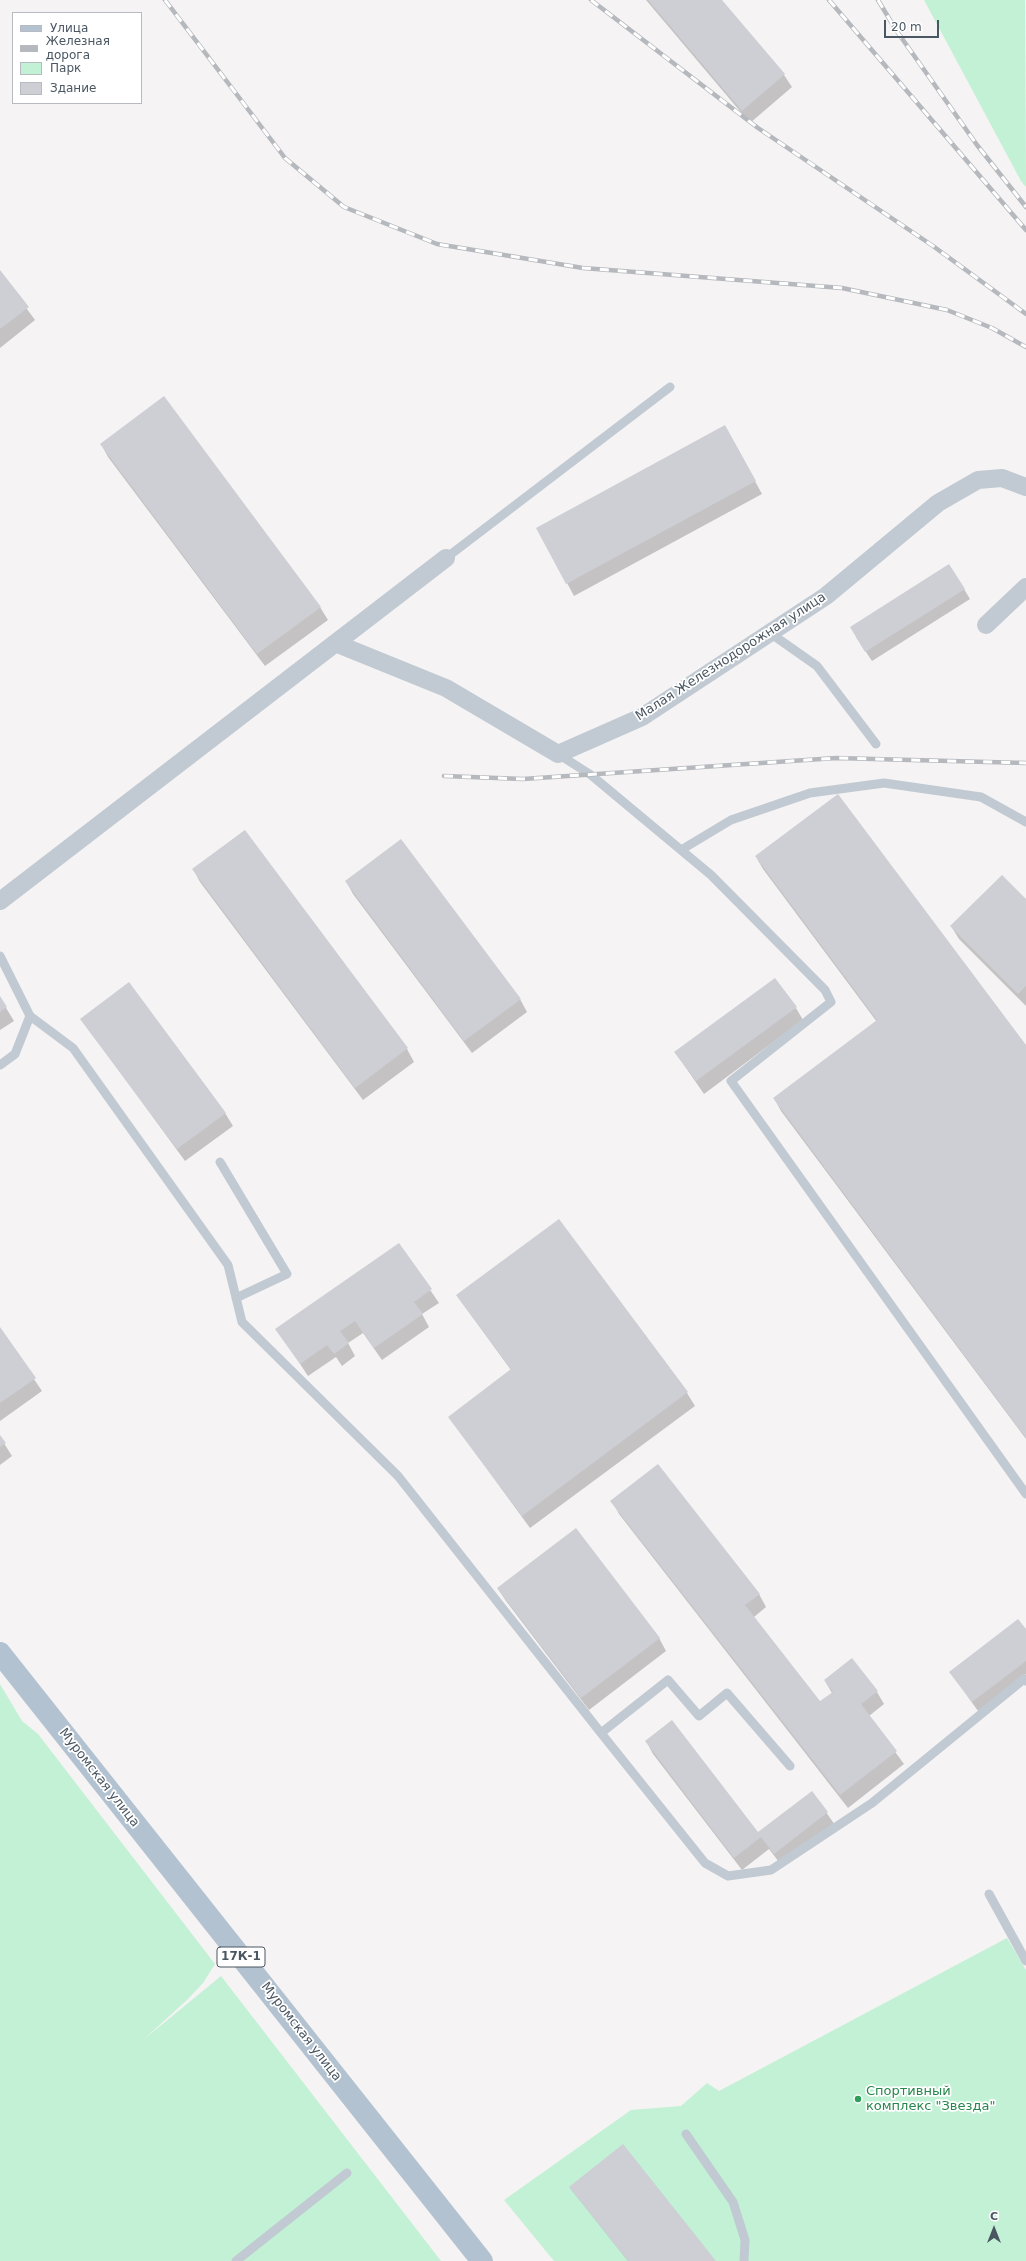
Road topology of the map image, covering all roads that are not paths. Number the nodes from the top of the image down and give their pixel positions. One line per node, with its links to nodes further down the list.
1 (670, 387): 3 (lane)
2 (1026, 487): 6 (street, Малая Железнодорожная улица)
3 (446, 558): 7 (street)
4 (1026, 587): 5 (street)
5 (986, 625)
6 (770, 633): 8 (lane); 9 (street, Малая Железнодорожная улица)
7 (335, 643): 9 (street); 12 (street)
8 (876, 744)
9 (558, 754): 11 (lane)
10 (1026, 822): 11 (lane)
11 (681, 850): 18 (lane)
12 (0, 901)
13 (0, 956): 14 (lane)
14 (30, 1016): 15 (lane); 17 (lane)
15 (0, 1065)
16 (220, 1162): 17 (lane)
17 (236, 1298): 21 (lane)
18 (1026, 1494)
19 (0, 1653): 28 (main road, Муромская улица / 17К-1)
20 (1026, 1682): 21 (lane)
21 (601, 1732): 22 (lane)
22 (790, 1766)
23 (989, 1894): 24 (lane)
24 (1026, 1961)
25 (686, 2134): 29 (lane)
26 (347, 2173): 27 (lane)
27 (236, 2261)
28 (482, 2261)
29 (744, 2261)

